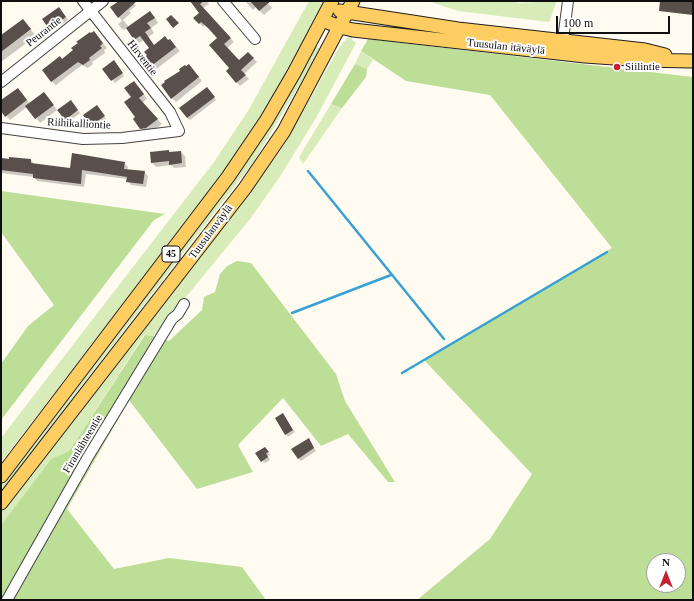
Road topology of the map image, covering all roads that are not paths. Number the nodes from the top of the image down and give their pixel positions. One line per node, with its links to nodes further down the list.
1 (84, 1): 7 (street, Hirventie)
2 (103, 1): 7 (street, Peurantie)
3 (223, 1): 11 (street)
4 (353, 1): 8 (main road, Tuusulanväylä / 45)
5 (568, 1): 12 (street)
6 (331, 4): 8 (main road, Tuusulan itäväylä); 9 (main road, Tuusulanväylä / 45)
7 (91, 11): 14 (street, Peurantie); 16 (street, Hirventie)
8 (347, 13): 10 (main road, Tuusulanväylä / 45); 12 (main road, Tuusulan itäväylä)
9 (322, 20): 10 (main road, Tuusulan itäväylä); 18 (main road, Tuusulanväylä / 45)
10 (340, 27): 12 (main road, Tuusulan itäväylä); 19 (main road, Tuusulanväylä / 45)
11 (256, 39)
12 (562, 47): 13 (main road, Tuusulan itäväylä)
13 (692, 61)
14 (1, 82)
15 (1, 128): 16 (street, Riihikalliontie)
16 (179, 131)
17 (184, 304): 20 (street, Firanlähteentie)
18 (1, 476)
19 (1, 503)
20 (8, 600)

